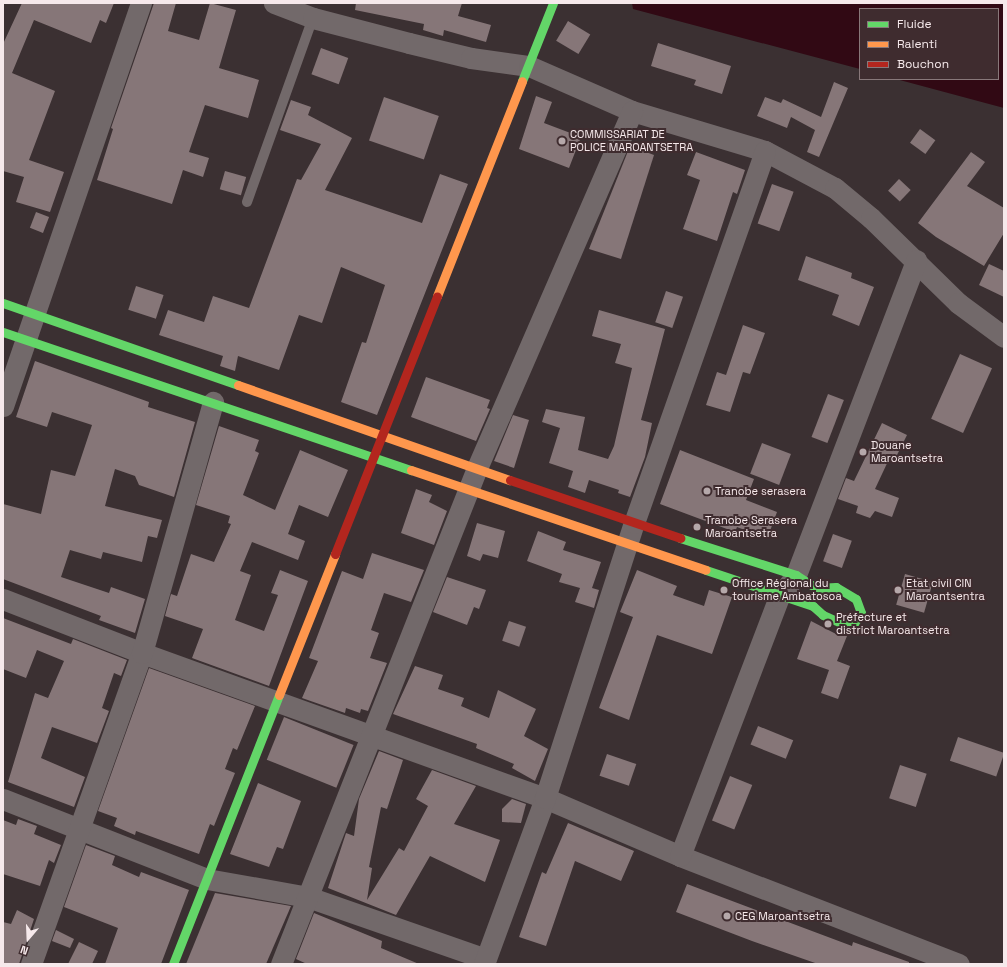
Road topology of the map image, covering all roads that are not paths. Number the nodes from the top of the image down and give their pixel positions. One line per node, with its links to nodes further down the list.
1 (141, 3): 11 (street)
2 (274, 3): 4 (street)
3 (551, 7): 5 (street)
4 (313, 18): 5 (street); 8 (lane)
5 (529, 66): 6 (street); 17 (street)
6 (632, 111): 7 (street); 19 (street)
7 (764, 151): 9 (street); 21 (street)
8 (247, 202)
9 (916, 260): 13 (street); 23 (street)
10 (3, 303): 11 (street)
11 (35, 313): 14 (street); 17 (street)
12 (3, 332): 14 (street)
13 (1004, 337)
14 (26, 340): 15 (street); 16 (street)
15 (213, 402): 18 (street); 26 (street)
16 (3, 406)
17 (383, 433): 18 (street); 19 (street)
18 (373, 457): 20 (street); 27 (street)
19 (477, 468): 20 (street); 21 (street)
20 (469, 491): 22 (street); 28 (street)
21 (634, 523): 22 (street); 23 (street)
22 (628, 545): 24 (street); 29 (street)
23 (796, 575): 24 (street); 24 (street)
24 (779, 597): 32 (street)
25 (3, 599): 26 (street)
26 (142, 653): 27 (street); 31 (street)
27 (278, 701): 28 (street); 33 (street)
28 (370, 732): 29 (street); 34 (street)
29 (545, 798): 32 (street); 35 (street)
30 (3, 799): 31 (street)
31 (81, 830): 33 (street); 36 (street)
32 (680, 856): 39 (street)
33 (207, 879): 34 (street); 37 (street)
34 (308, 897): 35 (street); 38 (street)
35 (485, 961)
36 (31, 964)
37 (173, 964)
38 (281, 964)
39 (959, 964)

